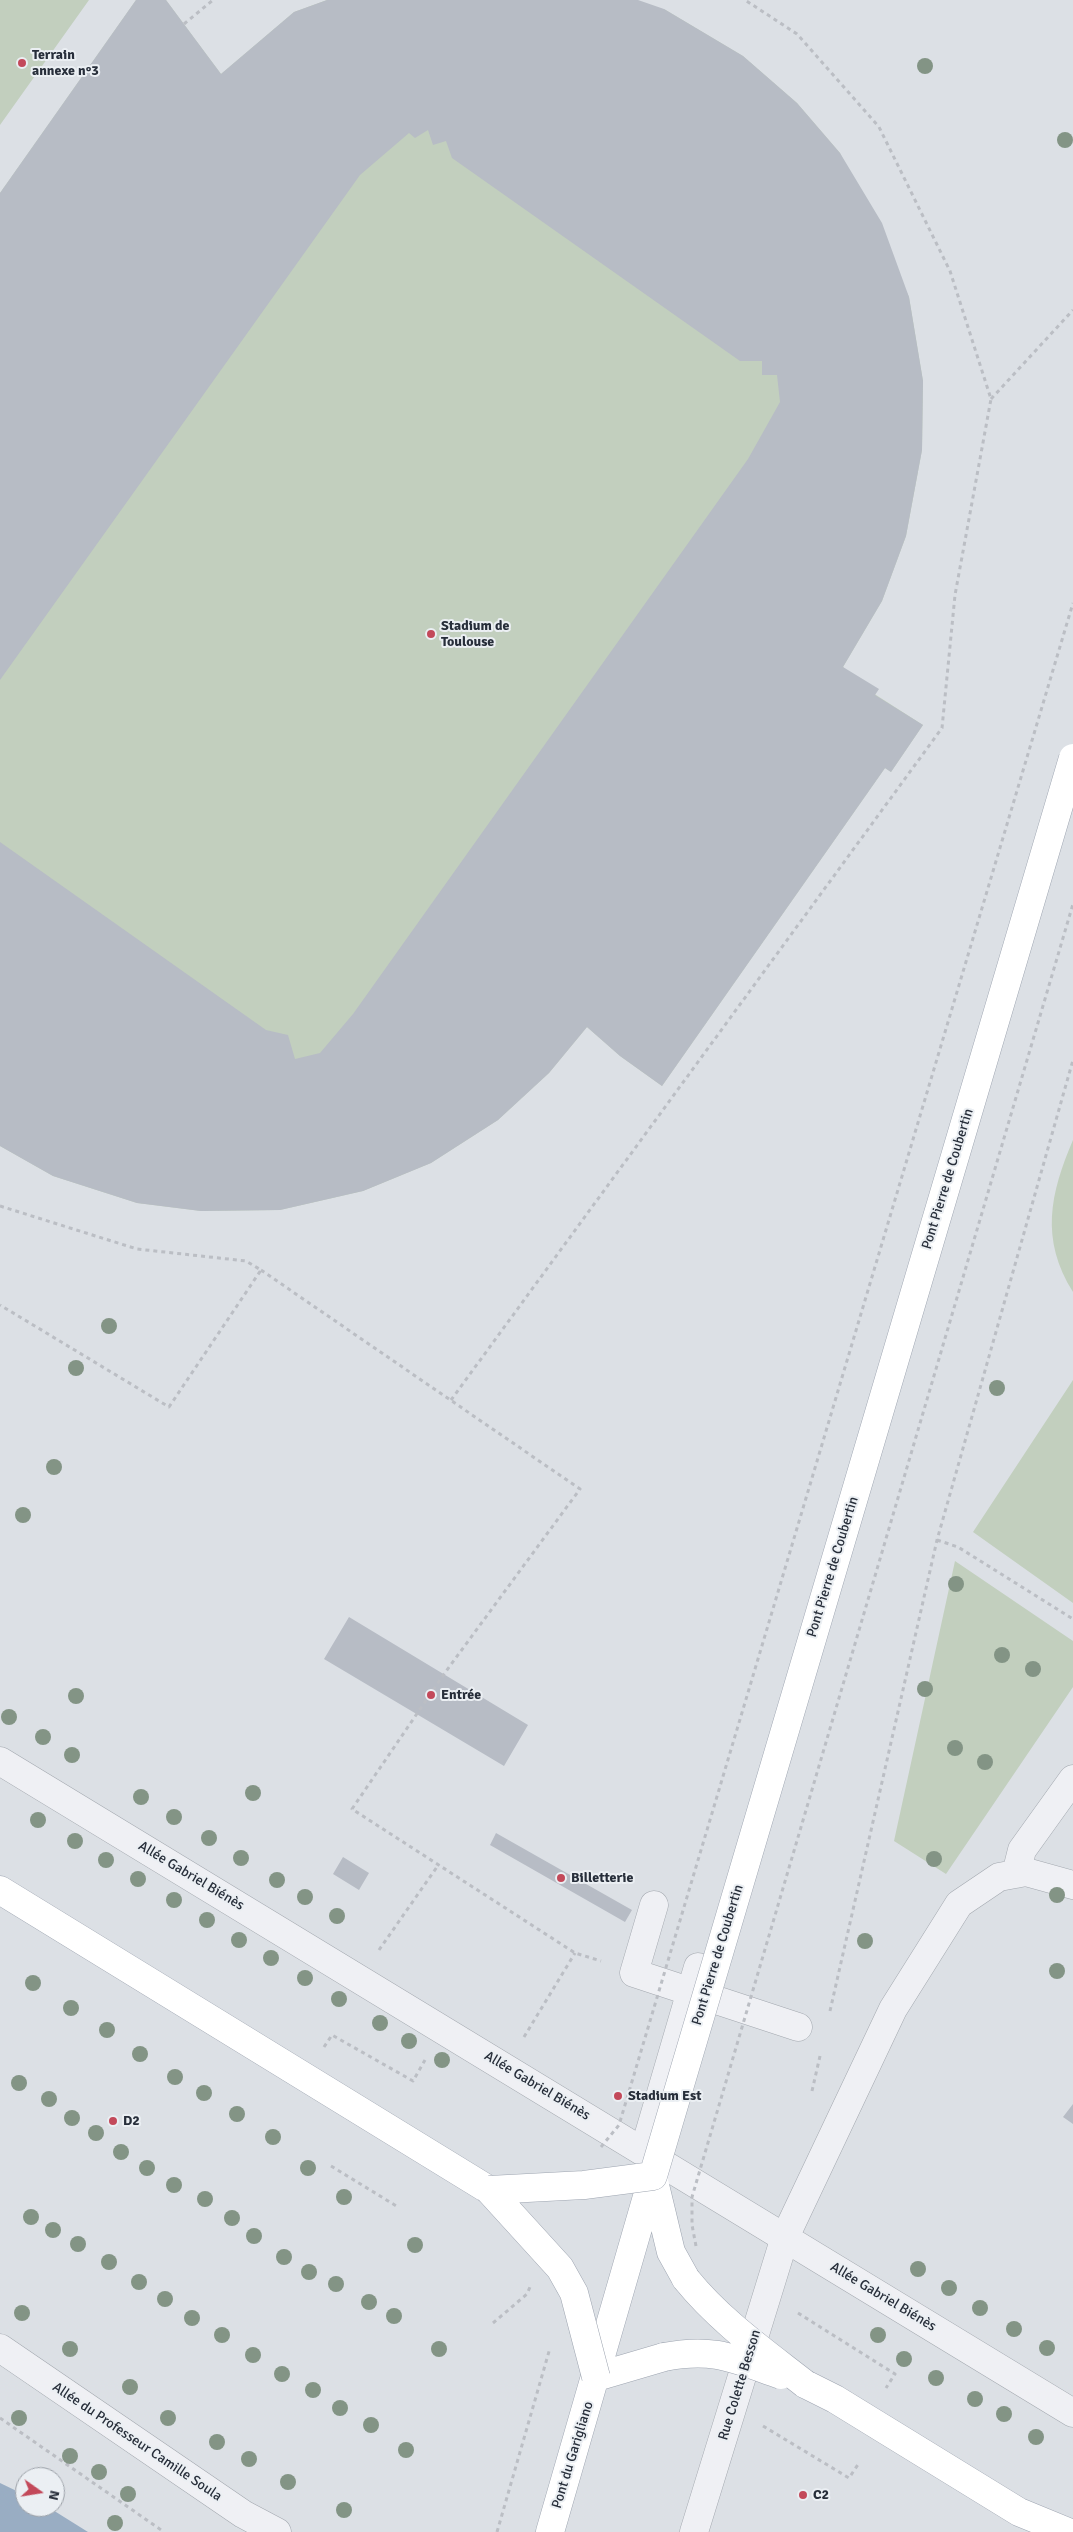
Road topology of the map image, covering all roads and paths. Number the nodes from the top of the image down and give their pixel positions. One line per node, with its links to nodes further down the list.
1 (213, 0): 3 (path)
2 (745, 0): 5 (path)
3 (184, 24)
4 (1073, 310): 5 (path)
5 (991, 398): 13 (path)
6 (1073, 603): 34 (path, bridge)
7 (1073, 758): 35 (main road, Pont Pierre de Coubertin, bridge)
8 (1073, 904): 40 (path, bridge)
9 (1073, 1060): 14 (path)
10 (0, 1206): 11 (path)
11 (261, 1270): 12 (path); 13 (path)
12 (0, 1305)
13 (451, 1400): 18 (path)
14 (937, 1540): 15 (path); 27 (path)
15 (1073, 1619)
16 (0, 1761): 25 (street, Allée Gabriel Biénès)
17 (1073, 1778): 19 (street)
18 (439, 1864): 23 (path); 25 (path)
19 (1016, 1874): 20 (street); 39 (street, Rue Colette Besson)
20 (1073, 1885)
21 (2, 1893): 37 (main road)
22 (654, 1905): 24 (street)
23 (575, 1953): 24 (path); 31 (path)
24 (634, 1973): 26 (street)
25 (361, 1979): 31 (street, Allée Gabriel Biénès)
26 (695, 1979): 28 (street); 35 (street)
27 (828, 2021)
28 (798, 2027)
29 (323, 2048): 32 (path)
30 (822, 2050): 33 (path)
31 (507, 2068): 35 (street, Allée Gabriel Biénès)
32 (413, 2080)
33 (810, 2098)
34 (598, 2150)
35 (648, 2163): 37 (main road, bridge); 39 (street, Allée Gabriel Biénès); 44 (main road, Pont Pierre de Coubertin); 45 (main road, bridge)
36 (331, 2166): 38 (path)
37 (489, 2190): 44 (main road, bridge)
38 (398, 2207)
39 (785, 2237): 47 (street, Allée Gabriel Biénès); 56 (street, Rue Colette Besson)
40 (696, 2246)
41 (834, 2335): 46 (path)
42 (551, 2344): 54 (path)
43 (0, 2348): 53 (street, Allée du Professeur Camille Soula)
44 (596, 2377): 45 (main road, bridge); 55 (main road, Pont du Garigliano)
45 (805, 2384): 51 (main road)
46 (885, 2390)
47 (1073, 2413)
48 (0, 2418): 52 (path)
49 (793, 2444): 50 (path)
50 (859, 2463)
51 (1026, 2522): 57 (main road)
52 (164, 2532)
53 (277, 2532)
54 (497, 2532)
55 (550, 2532)
56 (694, 2532)
57 (1068, 2532)

